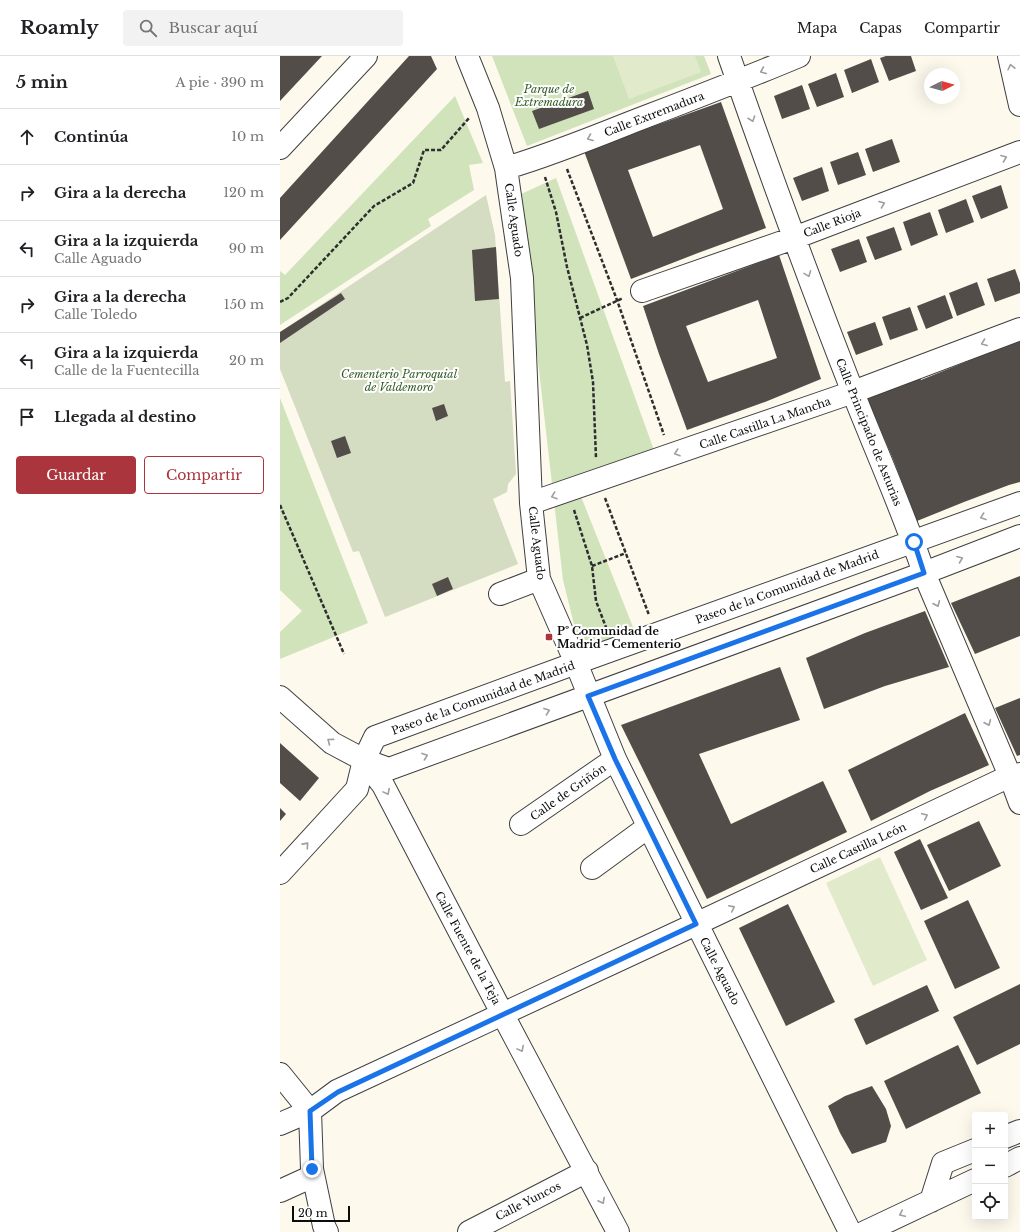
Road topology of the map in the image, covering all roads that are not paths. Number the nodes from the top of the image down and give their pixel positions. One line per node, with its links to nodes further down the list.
1 (366, 56): 8 (street)
2 (467, 56): 10 (street, Calle Aguado)
3 (730, 56): 6 (street, Calle Principado de Asturias)
4 (799, 56): 6 (street, Calle Extremadura, one-way to 6)
5 (1009, 56): 7 (street, one-way to 5)
6 (738, 81): 10 (street, Calle Extremadura, one-way to 10); 11 (street, Calle Principado de Asturias, one-way to 11)
7 (1020, 105)
8 (280, 148)
9 (1020, 152): 11 (street, Calle Rioja, one-way to 9)
10 (506, 168): 15 (street, Calle Aguado)
11 (794, 238): 12 (street, Calle Rioja); 14 (street, Calle Principado de Asturias, one-way to 14)
12 (642, 291)
13 (1020, 329): 14 (street, Calle Castilla La Mancha, one-way to 14)
14 (853, 392): 15 (street, Calle Castilla La Mancha, one-way to 15); 18 (street, Calle Principado de Asturias)
15 (531, 503): 20 (street, Calle Aguado)
16 (1020, 503): 18 (street, Paseo de la Comunidad de Madrid, one-way to 18)
17 (1020, 536): 19 (street, one-way to 17)
18 (914, 542): 19 (street, Calle Principado de Asturias); 22 (street, Paseo de la Comunidad de Madrid)
19 (924, 573): 23 (street); 27 (street, Calle Principado de Asturias, one-way to 27)
20 (539, 579): 21 (street); 22 (street, Calle Aguado)
21 (500, 594)
22 (576, 663): 23 (street, Calle Aguado); 26 (street, Paseo de la Comunidad de Madrid)
23 (588, 696): 25 (street, Calle Aguado); 26 (street, one-way to 23)
24 (280, 697): 26 (street, Calle Fuente de la Teja, one-way to 24)
25 (615, 759): 29 (street, Calle de Griñón); 30 (street, Calle Aguado)
26 (364, 760): 32 (street, Paseo de la Comunidad de Madrid, one-way to 26); 34 (street, Calle Fuente de la Teja, one-way to 34)
27 (1015, 775): 28 (street, Calle Principado de Asturias); 33 (street, Calle Castilla León, one-way to 27)
28 (1020, 803)
29 (521, 824)
30 (648, 827): 31 (street); 33 (street, Calle Aguado)
31 (592, 868)
32 (280, 874)
33 (696, 924): 34 (street, Calle Castilla León); 51 (street, Calle Aguado)
34 (503, 1015): 36 (street, Calle Castilla León); 43 (street, Calle Fuente de la Teja, one-way to 43)
35 (280, 1074): 36 (street)
36 (310, 1111): 37 (street, Calle Castilla León); 44 (street)
37 (280, 1124)
38 (1020, 1131): 39 (street)
39 (1008, 1136)
40 (972, 1151): 47 (street)
41 (1020, 1158): 42 (street)
42 (1008, 1164)
43 (587, 1171): 49 (street, Calle Yuncos); 50 (street, Calle Fuente de la Teja, one-way to 50)
44 (313, 1176): 46 (street); 48 (street)
45 (972, 1181): 47 (street)
46 (280, 1191)
47 (931, 1201): 52 (street, one-way to 52)
48 (327, 1232)
49 (469, 1232)
50 (618, 1232)
51 (850, 1232)
52 (865, 1232)

